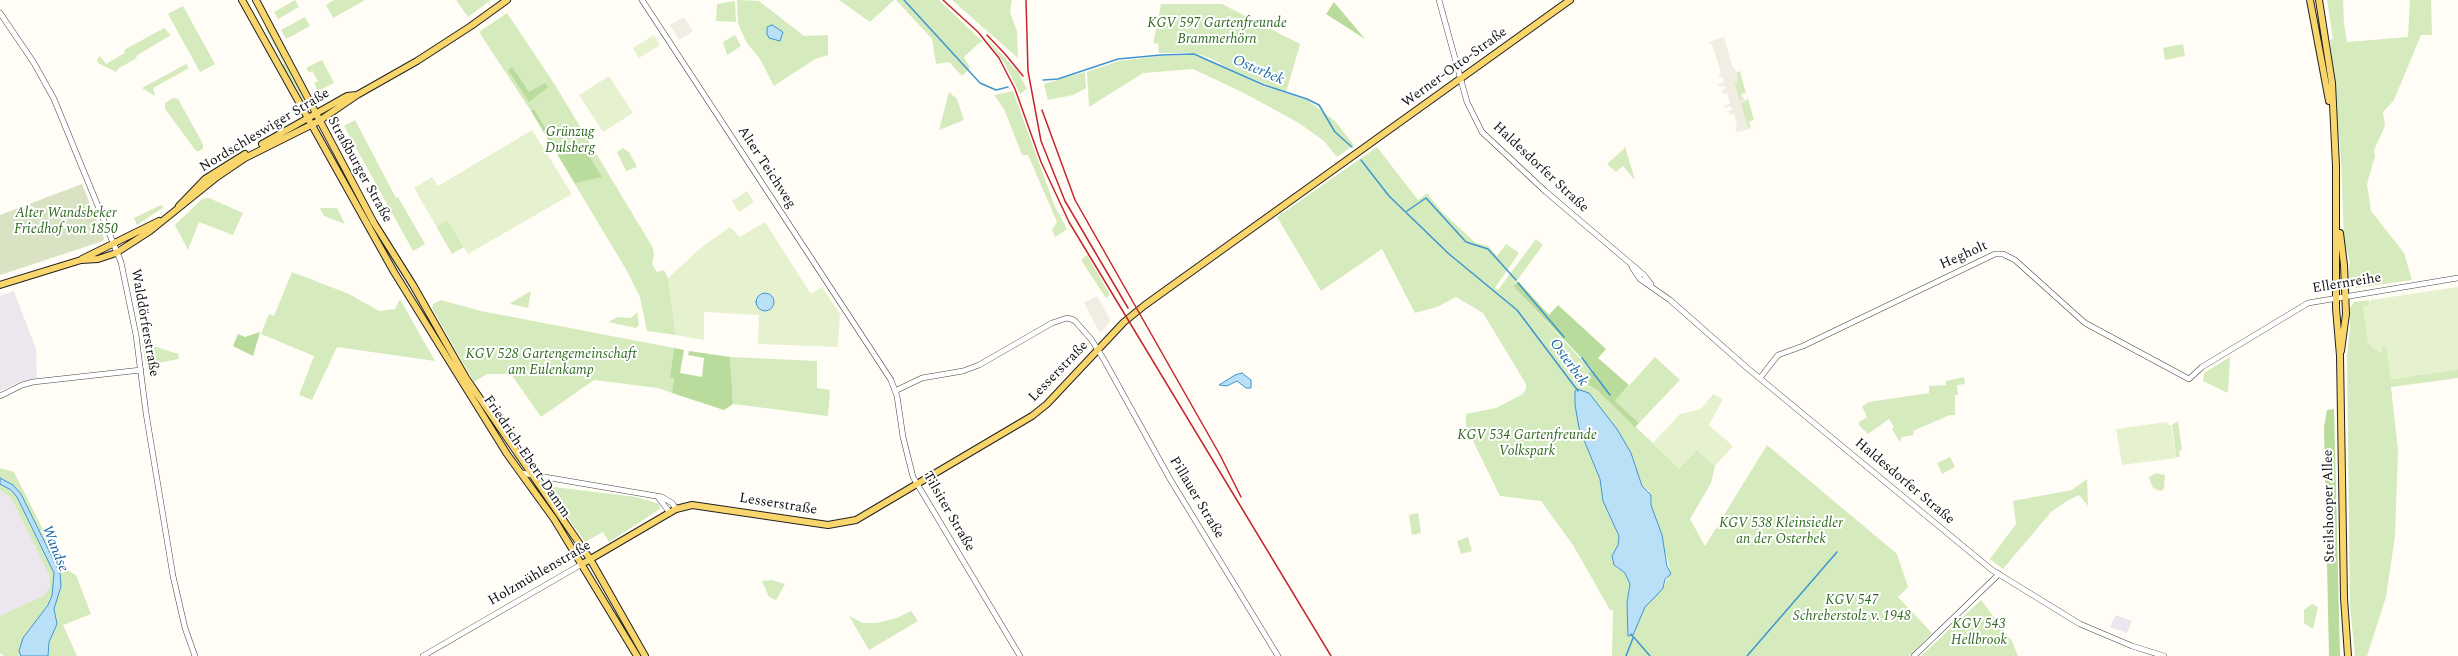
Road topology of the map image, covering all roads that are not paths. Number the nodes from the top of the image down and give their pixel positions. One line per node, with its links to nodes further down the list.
1 (242, 0): 14 (main road, Straßburger Straße)
2 (256, 0): 12 (main road, Straßburger Straße)
3 (507, 0): 11 (main road, Nordschleswiger Straße)
4 (642, 0): 30 (street, Alter Teichweg)
5 (1439, 0): 10 (street, Haldesdorfer Straße)
6 (1570, 0): 10 (main road, Werner-Otto-Straße)
7 (2310, 0): 13 (main road, Steilshooper Allee)
8 (2320, 1): 13 (main road, Steilshooper Allee)
9 (1, 15): 21 (street, Walddörferstraße)
10 (1462, 79): 17 (main road, Werner-Otto-Straße); 34 (street, Haldesdorfer Straße)
11 (357, 95): 12 (main road, Nordschleswiger Straße); 15 (main road, Nordschleswiger Straße)
12 (315, 113): 14 (main road, Nordschleswiger Straße); 15 (main road, Straßburger Straße)
13 (2332, 114): 20 (main road, Steilshooper Allee)
14 (308, 117): 16 (main road, Straßburger Straße); 18 (main road, Nordschleswiger Straße)
15 (319, 121): 16 (main road, Nordschleswiger Straße); 27 (main road, Straßburger Straße)
16 (312, 125): 18 (main road, Nordschleswiger Straße); 24 (main road, Straßburger Straße)
17 (1354, 155): 31 (main road, Lesserstraße)
18 (173, 213): 19 (main road, Nordschleswiger Straße)
19 (164, 219): 21 (main road, Nordschleswiger Straße); 22 (main road, Nordschleswiger Straße)
20 (2338, 224): 28 (main road, Steilshooper Allee); 29 (main road, Steilshooper Allee)
21 (115, 244): 22 (street, Walddörferstraße); 23 (main road, Nordschleswiger Straße)
22 (118, 252): 23 (main road, Nordschleswiger Straße); 33 (street, Walddörferstraße)
23 (81, 260): 26 (main road)
24 (394, 272): 38 (main road, Friedrich-Ebert-Damm)
25 (2458, 278): 28 (street, Ellernreihe)
26 (0, 285)
27 (413, 285): 39 (main road, Friedrich-Ebert-Damm)
28 (2345, 296): 29 (street, Ellernreihe); 32 (main road, Steilshooper Allee)
29 (2336, 298): 32 (main road, Steilshooper Allee); 35 (street, Ellernreihe)
30 (870, 349): 36 (street, Tilsiter Straße)
31 (1097, 350): 36 (street, Pillauer Straße); 40 (main road, Lesserstraße); 52 (street, Pillauer Straße)
32 (2340, 356): 55 (main road, Steilshooper Allee)
33 (141, 370): 37 (street); 47 (street, Walddörferstraße)
34 (1760, 378): 35 (street, Hegholt); 46 (street, Haldesdorfer Straße)
35 (2189, 379)
36 (895, 391): 40 (street, Tilsiter Straße)
37 (0, 396)
38 (521, 473): 39 (street); 45 (main road, Friedrich-Ebert-Damm)
39 (532, 475): 41 (street); 44 (main road, Friedrich-Ebert-Damm)
40 (917, 484): 42 (main road, Lesserstraße); 51 (street, Tilsiter Straße)
41 (658, 496): 42 (street); 43 (street)
42 (676, 509): 43 (main road, Lesserstraße)
43 (670, 512): 44 (main road, Holzmühlenstraße)
44 (590, 560): 45 (main road, Holzmühlenstraße); 50 (main road, Friedrich-Ebert-Damm)
45 (582, 564): 48 (street, Holzmühlenstraße); 49 (main road, Friedrich-Ebert-Damm)
46 (1999, 574): 53 (street); 54 (street, Haldesdorfer Straße)
47 (195, 656)
48 (423, 656)
49 (637, 656)
50 (645, 656)
51 (1020, 656)
52 (1278, 656)
53 (1914, 656)
54 (2164, 656)
55 (2348, 656)

